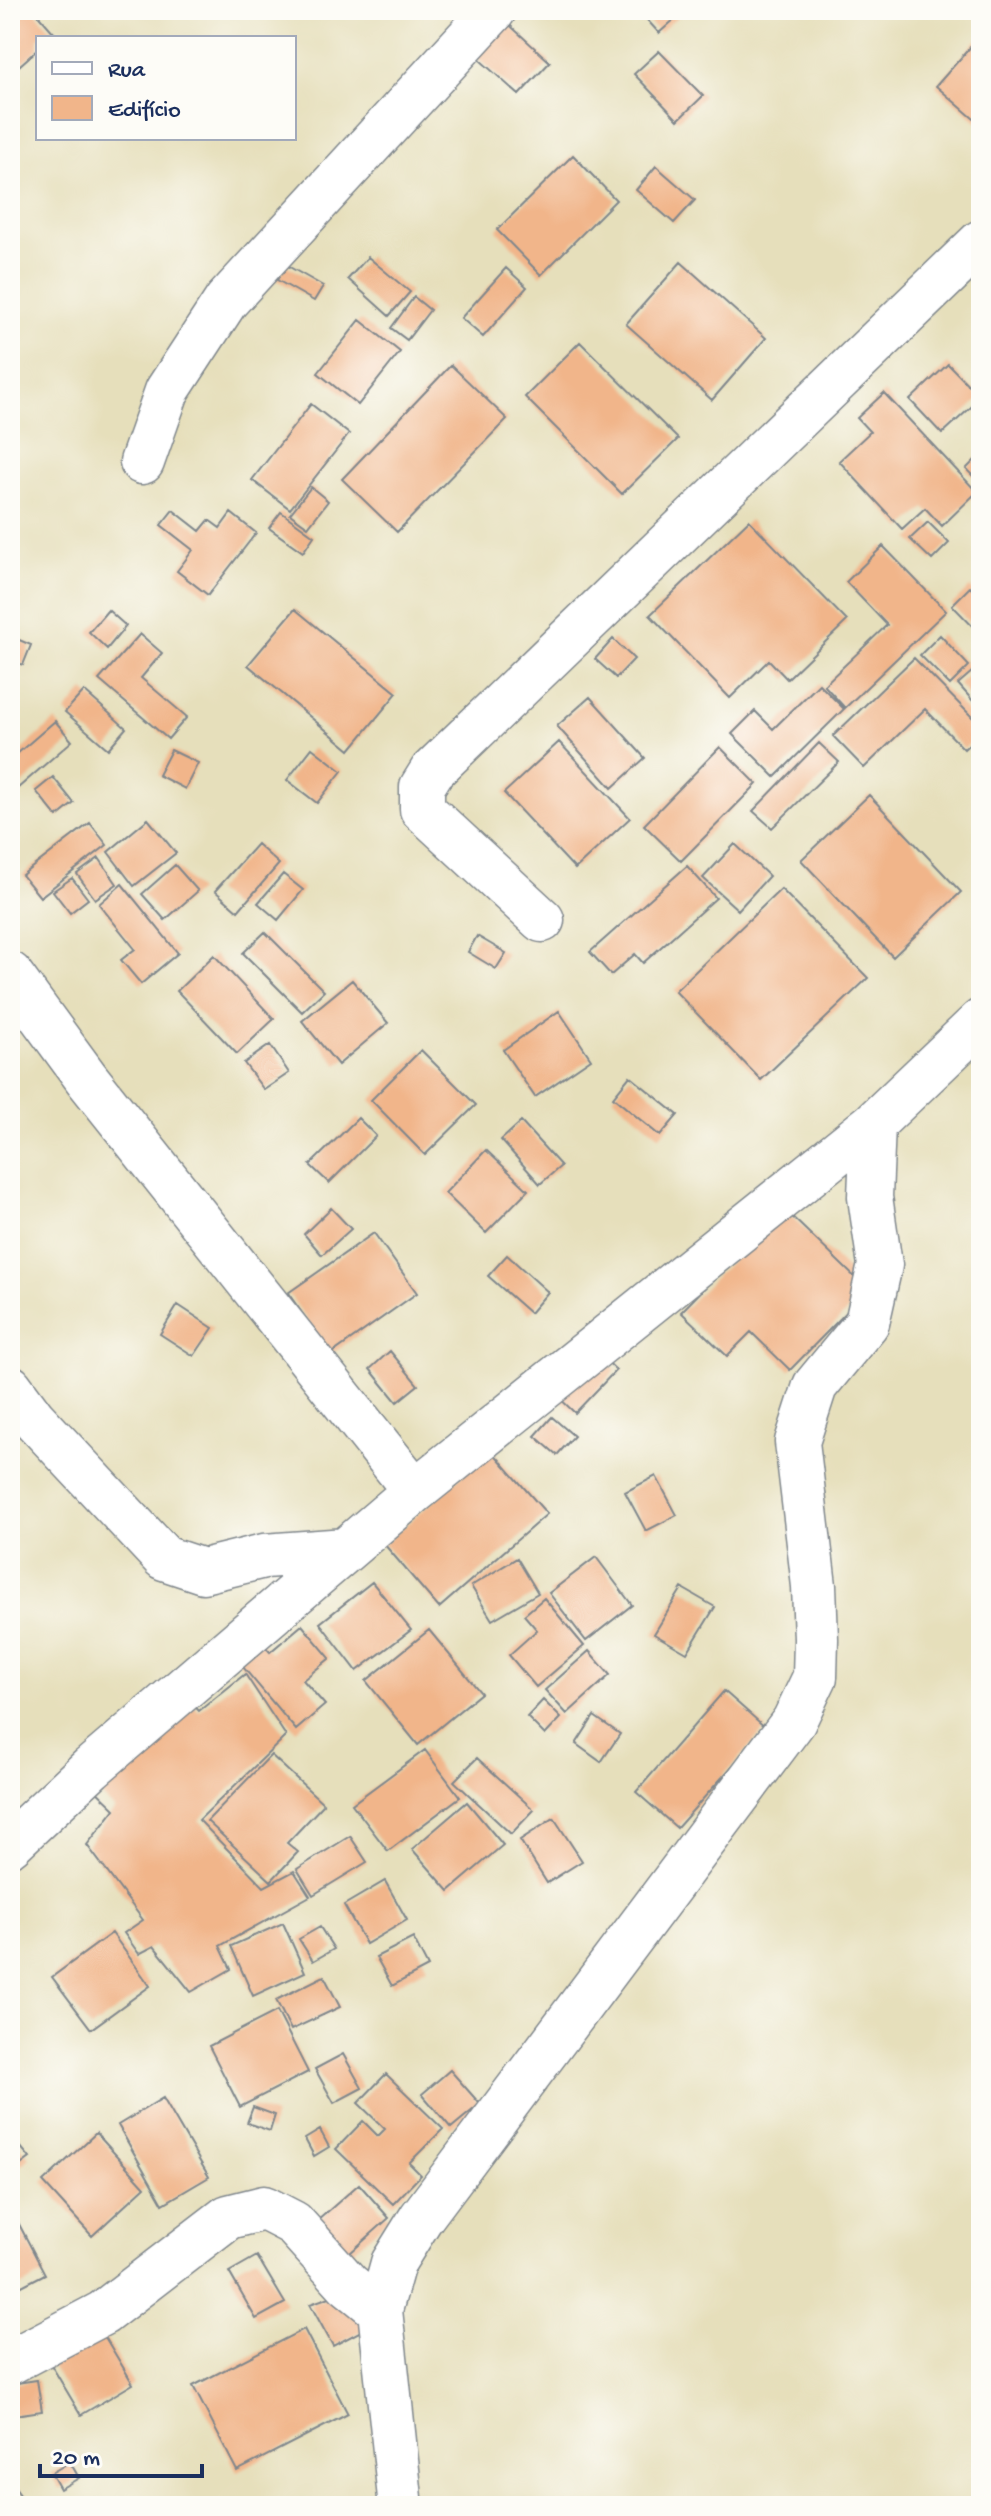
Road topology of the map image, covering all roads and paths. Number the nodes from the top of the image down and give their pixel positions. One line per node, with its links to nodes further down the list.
1 (494, 10): 3 (street)
2 (981, 242): 4 (street)
3 (142, 462)
4 (542, 920)
5 (10, 974): 9 (street)
6 (981, 1021): 7 (street)
7 (873, 1124): 9 (street); 12 (street)
8 (10, 1387): 10 (street)
9 (415, 1491): 10 (street)
10 (346, 1550): 11 (street)
11 (10, 1844)
12 (380, 2310): 13 (street); 14 (street)
13 (10, 2362)
14 (400, 2498)

